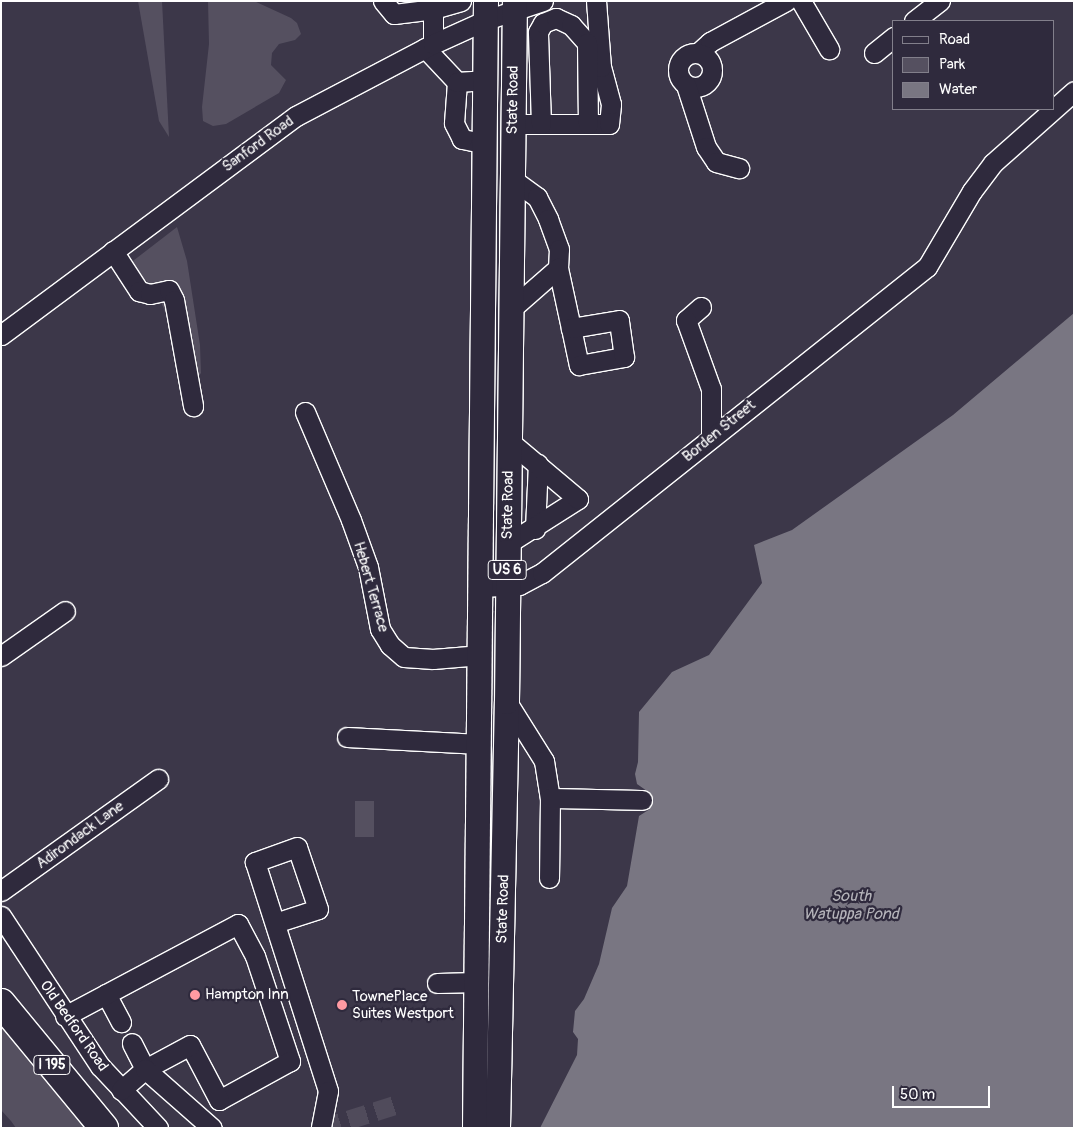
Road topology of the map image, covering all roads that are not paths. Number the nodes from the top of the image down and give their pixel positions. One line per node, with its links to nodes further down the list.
1 (383, 1): 8 (street)
2 (460, 1): 8 (street)
3 (543, 1): 9 (street, Sanford Road)
4 (596, 1): 25 (street)
5 (786, 1): 15 (street)
6 (802, 1): 14 (street)
7 (940, 1): 11 (street)
8 (433, 5): 13 (street)
9 (515, 6): 10 (street, Sanford Road); 23 (main road, State Road / US 6)
10 (486, 11): 13 (street, Sanford Road); 17 (main road, State Road / US 6)
11 (915, 20)
12 (892, 38): 16 (street)
13 (429, 46): 18 (street); 29 (street, Sanford Road)
14 (829, 49)
15 (699, 52): 19 (street); 19 (street)
16 (874, 53)
17 (487, 80): 18 (street); 26 (main road, State Road / US 6)
18 (457, 82): 26 (street)
19 (686, 85): 27 (street)
20 (1074, 91): 21 (street, Borden Street)
21 (1055, 108)
22 (1053, 110): 37 (street, Borden Street)
23 (513, 124): 24 (street); 28 (main road, State Road / US 6)
24 (541, 124): 25 (street); 25 (street)
25 (588, 124)
26 (486, 144): 43 (main road, State Road / US 6)
27 (738, 168)
28 (512, 179): 30 (street); 32 (main road, State Road / US 6)
29 (114, 251): 34 (street, Sanford Road); 35 (street)
30 (558, 268): 32 (street); 33 (street)
31 (701, 307): 37 (street)
32 (510, 310): 38 (main road, State Road / US 6)
33 (571, 328)
34 (1, 336)
35 (193, 406)
36 (304, 412): 45 (street, Hebert Terrace)
37 (711, 437): 42 (street, Borden Street)
38 (509, 441): 39 (street); 41 (main road, State Road / US 6)
39 (538, 464): 40 (street); 40 (street)
40 (535, 528): 41 (street)
41 (507, 544): 42 (main road, State Road / US 6)
42 (507, 586): 43 (street, Borden Street); 47 (main road, State Road / US 6)
43 (482, 588): 45 (main road, State Road / US 6)
44 (65, 611): 46 (street)
45 (481, 655): 49 (main road, State Road / US 6)
46 (1, 656)
47 (507, 702): 51 (street); 57 (main road, State Road / US 6)
48 (347, 737): 49 (street)
49 (480, 744): 58 (main road, State Road / US 6)
50 (158, 779): 54 (street, Adirondack Lane)
51 (550, 798): 52 (street); 53 (street)
52 (642, 800)
53 (549, 878)
54 (1, 891)
55 (1, 916): 62 (street, Old Bedford Road)
56 (275, 923): 72 (street)
57 (501, 972): 58 (street); 74 (main road, State Road / US 6)
58 (477, 977): 59 (street); 73 (main road, State Road / US 6)
59 (438, 983)
60 (106, 994): 62 (street); 63 (street); 67 (street)
61 (1, 1003): 69 (highway, I 195)
62 (65, 1016): 66 (street, Old Bedford Road)
63 (120, 1022)
64 (132, 1043): 65 (street)
65 (145, 1069): 66 (street); 67 (street); 68 (street)
66 (122, 1090): 70 (street, Old Bedford Road)
67 (219, 1100): 68 (street)
68 (194, 1113): 71 (street)
69 (104, 1128)
70 (158, 1128)
71 (212, 1128)
72 (321, 1128)
73 (475, 1128)
74 (498, 1128)

